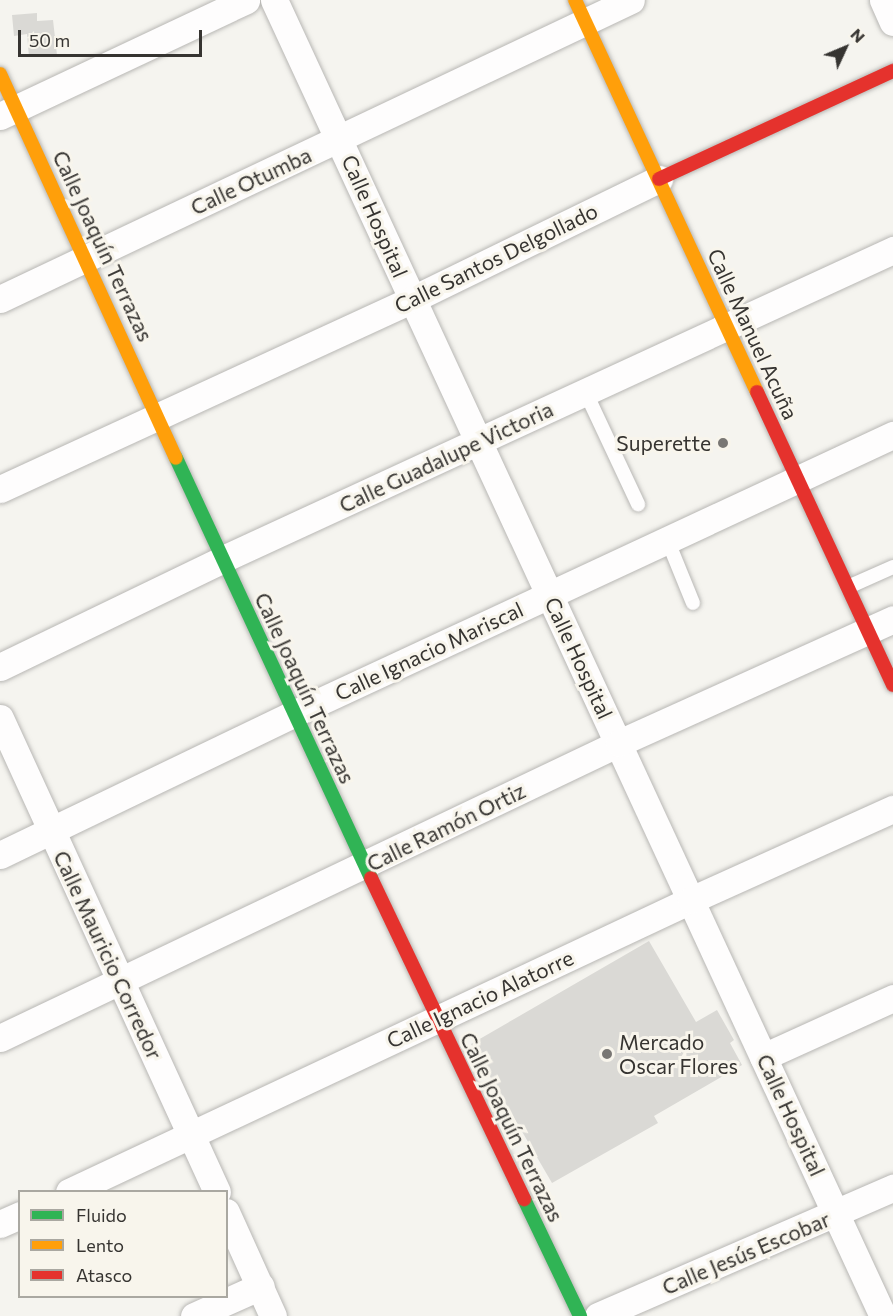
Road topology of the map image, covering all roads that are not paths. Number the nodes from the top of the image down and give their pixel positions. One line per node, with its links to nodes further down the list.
1 (246, 0): 9 (street)
2 (274, 0): 10 (street, Calle Hospital)
3 (631, 0): 5 (street, Calle Otumba)
4 (883, 0): 6 (street)
5 (580, 11): 10 (street, Calle Otumba); 11 (street, Calle Manuel Acuña)
6 (893, 22)
7 (893, 71): 11 (street, Calle Santos Delgollado)
8 (0, 75): 9 (street, Calle Joaquín Terrazas)
9 (8, 112): 13 (street, Calle Joaquín Terrazas)
10 (340, 138): 13 (street, Calle Otumba); 14 (street, Calle Hospital)
11 (659, 179): 14 (street, Calle Santos Delgollado); 16 (street, Calle Manuel Acuña)
12 (893, 250): 16 (street, Calle Guadalupe Victoria)
13 (86, 259): 15 (street, Calle Otumba); 18 (street, Calle Joaquín Terrazas)
14 (413, 298): 18 (street, Calle Santos Delgollado); 20 (street, Calle Hospital)
15 (0, 299)
16 (727, 327): 17 (street, Calle Guadalupe Victoria); 21 (street, Calle Manuel Acuña)
17 (586, 393): 20 (street, Calle Guadalupe Victoria); 23 (lane)
18 (158, 416): 22 (street, Calle Santos Delgollado); 25 (street, Calle Joaquín Terrazas)
19 (893, 435): 21 (street, Calle Ignacio Mariscal)
20 (479, 441): 25 (street, Calle Guadalupe Victoria); 28 (street, Calle Hospital)
21 (797, 480): 24 (street, Calle Ignacio Mariscal); 27 (street, Calle Manuel Acuña)
22 (0, 489)
23 (638, 504)
24 (667, 539): 28 (street, Calle Ignacio Mariscal); 29 (lane)
25 (223, 559): 32 (street, Calle Guadalupe Victoria); 34 (street, Calle Joaquín Terrazas)
26 (893, 567): 27 (lane)
27 (848, 587): 31 (street, Calle Manuel Acuña)
28 (550, 595): 34 (street, Calle Ignacio Mariscal); 36 (street, Calle Hospital)
29 (693, 603)
30 (893, 619): 31 (street, Calle Ramón Ortiz)
31 (867, 631): 33 (street, Calle Manuel Acuña); 36 (street, Calle Ramón Ortiz)
32 (0, 667)
33 (893, 685)
34 (293, 714): 38 (street, Calle Ignacio Mariscal); 40 (street, Calle Joaquín Terrazas)
35 (0, 718): 38 (street, Calle Mauricio Corredor)
36 (619, 743): 40 (street, Calle Ramón Ortiz); 41 (street, Calle Hospital)
37 (893, 809): 41 (street, Calle Ignacio Alatorre)
38 (52, 832): 39 (street, Calle Ignacio Mariscal); 42 (street, Calle Mauricio Corredor)
39 (0, 855)
40 (365, 866): 42 (street, Calle Ramón Ortiz); 44 (street, Calle Joaquín Terrazas)
41 (691, 900): 44 (street, Calle Ignacio Alatorre); 46 (street, Calle Hospital)
42 (122, 981): 45 (street, Calle Ramón Ortiz); 47 (street, Calle Mauricio Corredor)
43 (893, 998): 46 (street)
44 (437, 1020): 47 (street, Calle Ignacio Alatorre); 58 (street, Calle Joaquín Terrazas)
45 (0, 1038)
46 (763, 1057): 51 (street, Calle Hospital)
47 (190, 1133): 49 (street, Calle Ignacio Alatorre); 50 (street, Calle Mauricio Corredor)
48 (893, 1188): 51 (street, Calle Jesús Escobar)
49 (71, 1190)
50 (217, 1190)
51 (837, 1214): 59 (street, Calle Jesús Escobar); 60 (street, Calle Hospital)
52 (18, 1216): 54 (street)
53 (228, 1216): 55 (street)
54 (0, 1224)
55 (261, 1286): 56 (street); 57 (street)
56 (194, 1316)
57 (273, 1316)
58 (580, 1316)
59 (597, 1316)
60 (882, 1316)

